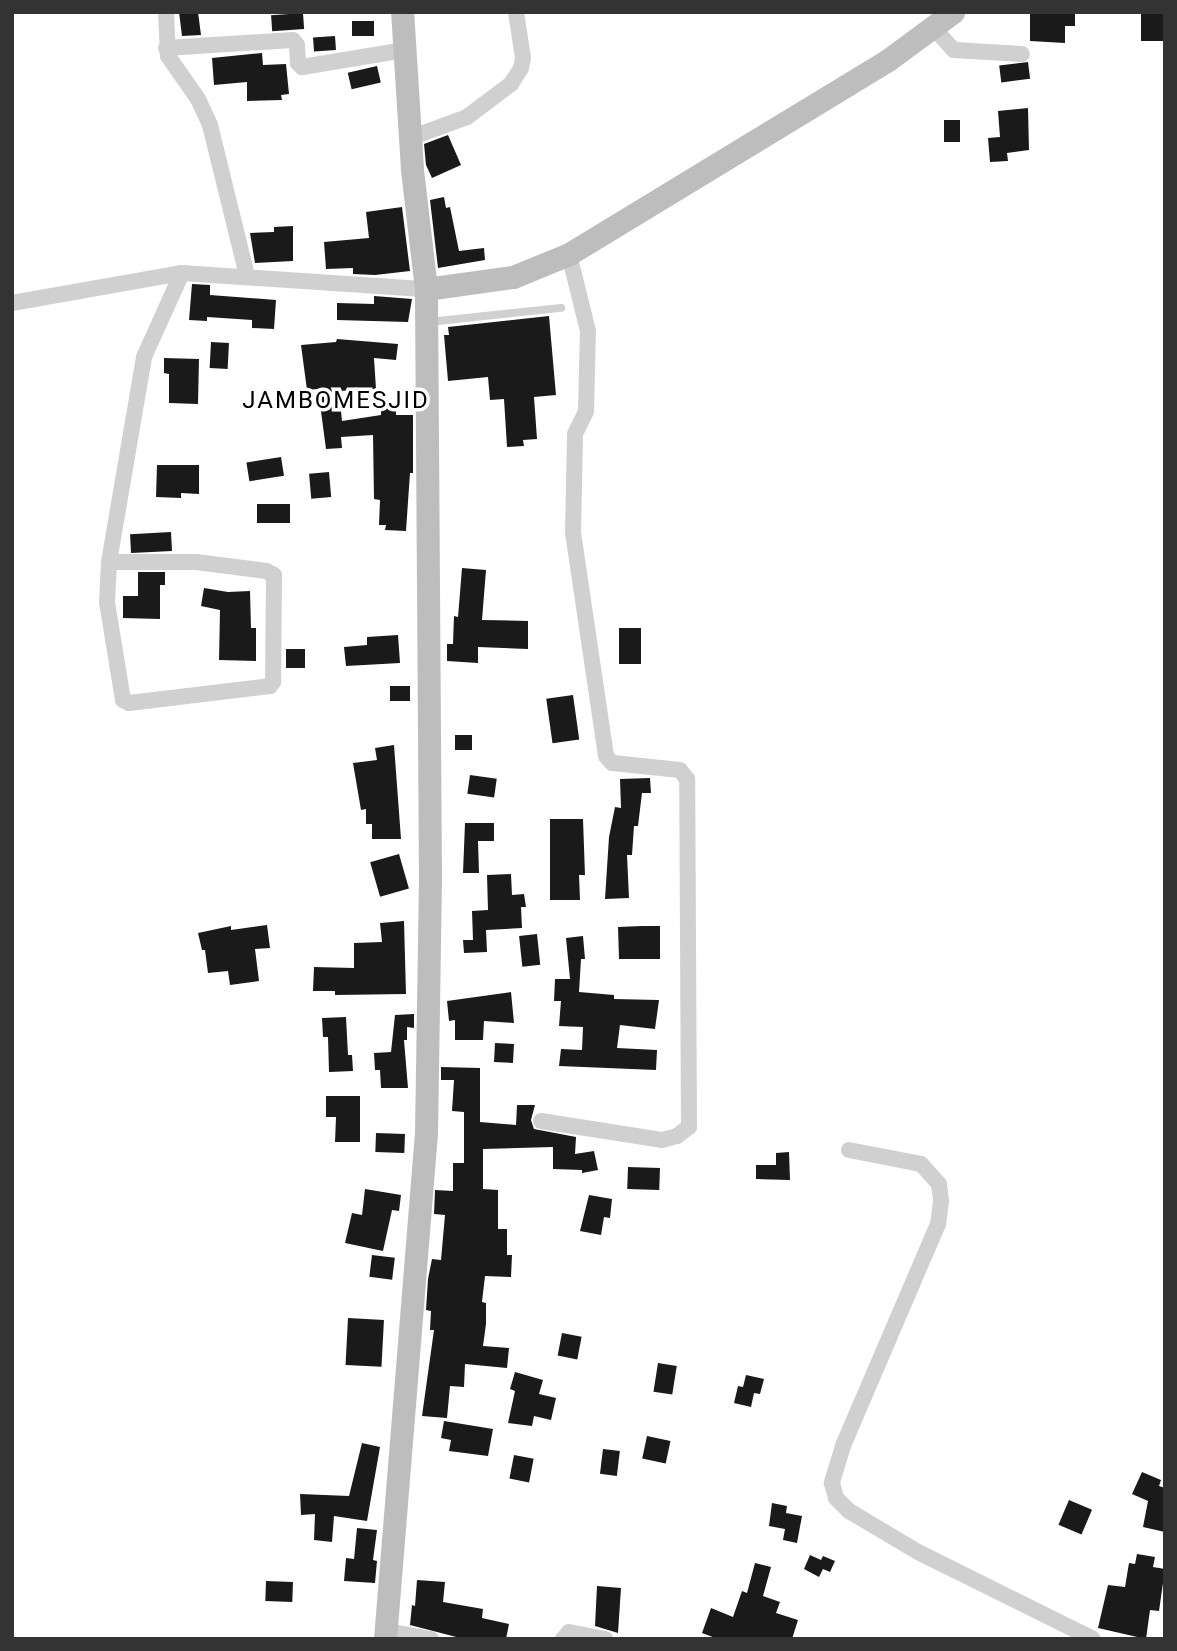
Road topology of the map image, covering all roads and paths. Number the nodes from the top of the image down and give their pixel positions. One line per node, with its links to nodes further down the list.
1 (166, 12): 6 (street)
2 (402, 12): 7 (street)
3 (516, 12): 9 (street)
4 (953, 12): 5 (street)
5 (933, 27): 8 (street); 10 (street)
6 (166, 48): 7 (street); 12 (street)
7 (405, 50): 9 (street)
8 (1022, 54)
9 (410, 138): 13 (street)
10 (569, 254): 13 (street); 18 (street)
11 (176, 273): 12 (street); 14 (street); 17 (street)
12 (247, 276): 13 (street)
13 (426, 289): 16 (street)
14 (12, 303)
15 (561, 308): 16 (lane)
16 (426, 322): 20 (street)
17 (109, 562): 17 (street)
18 (541, 1121)
19 (849, 1150): 24 (street)
20 (385, 1635): 21 (street)
21 (432, 1639)
22 (563, 1639): 23 (street)
23 (605, 1639)
24 (1093, 1639)

